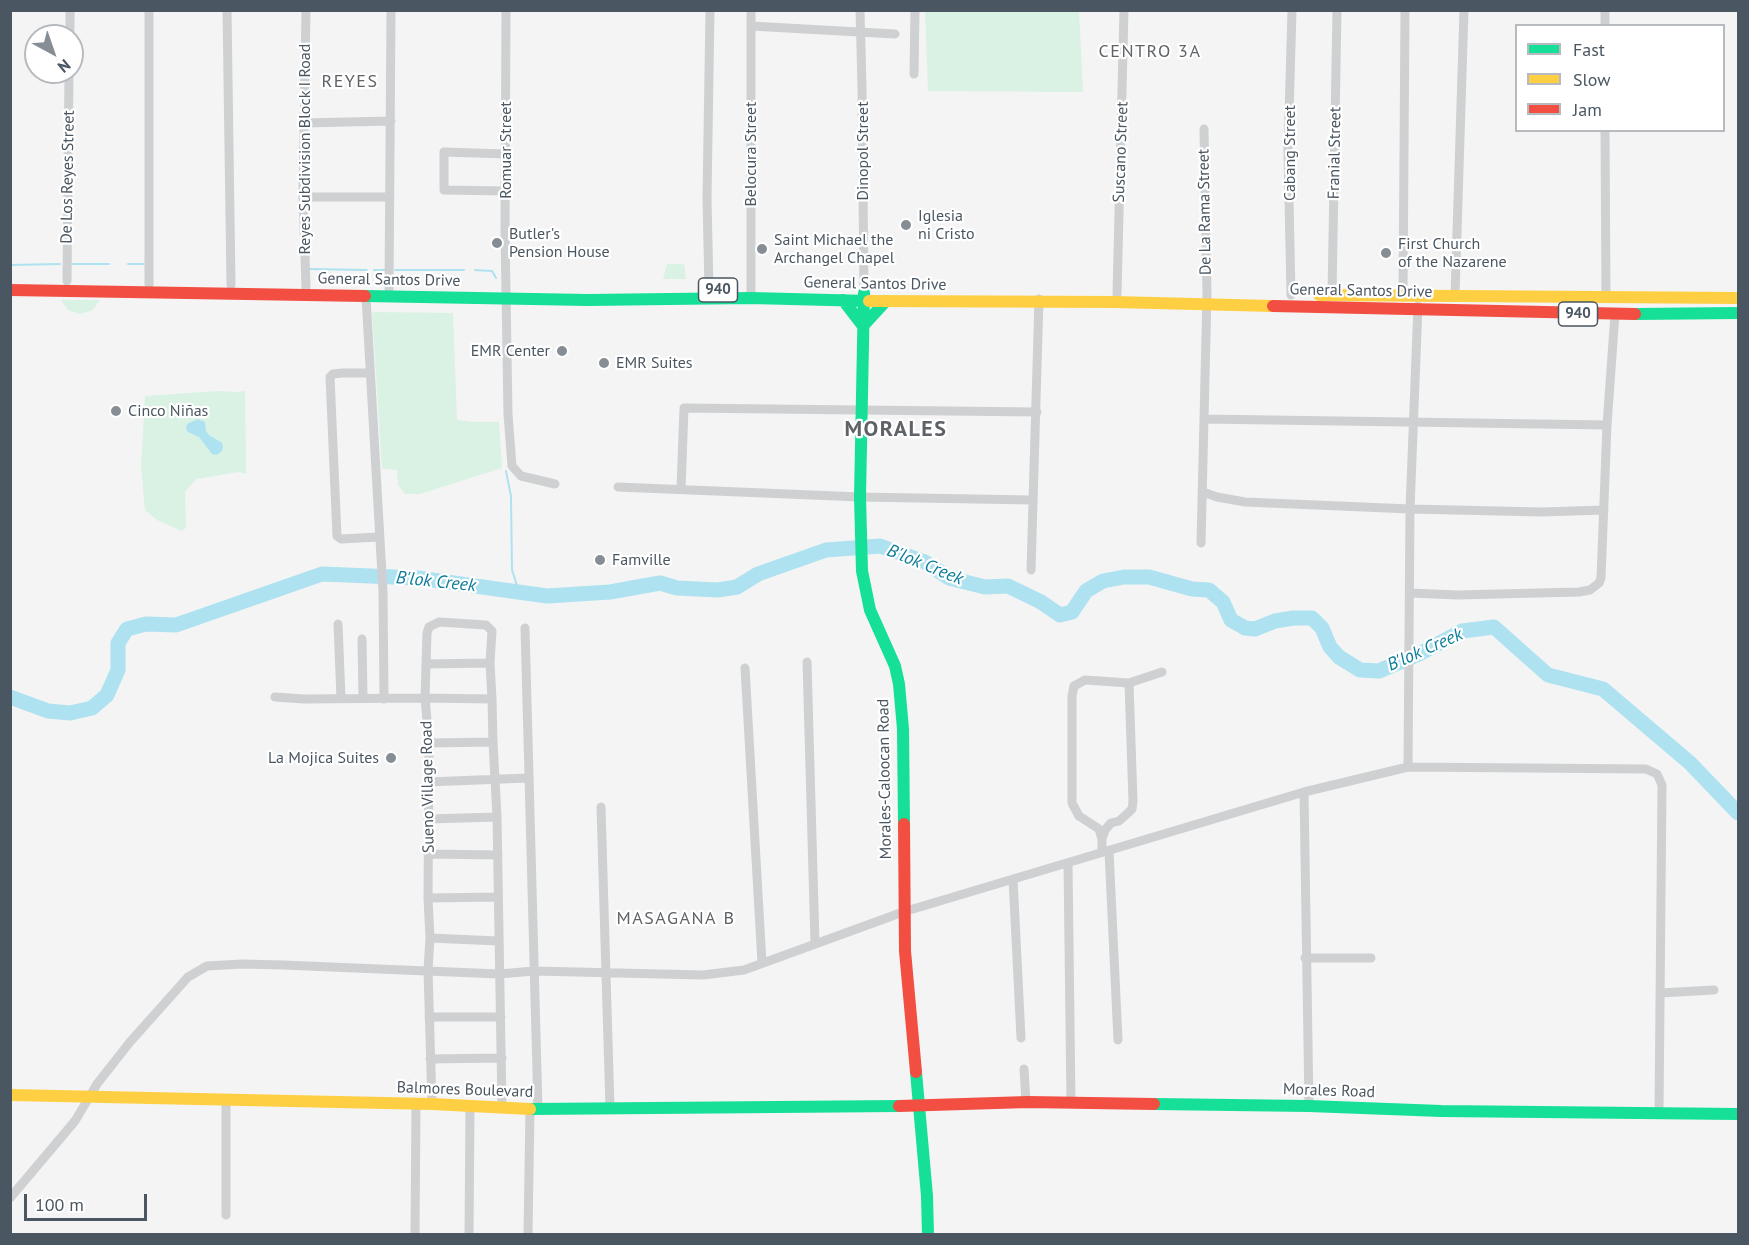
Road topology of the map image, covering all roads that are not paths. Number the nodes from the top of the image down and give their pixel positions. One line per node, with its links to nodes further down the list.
1 (149, 10): 30 (street)
2 (227, 10): 31 (street)
3 (306, 10): 21 (street, Reyes Subdivision Block I Road)
4 (391, 10): 20 (street)
5 (506, 10): 24 (street, Romuar Street)
6 (710, 10): 35 (street)
7 (751, 10): 15 (street, Belocura Street)
8 (860, 10): 16 (street, Dinopol Street)
9 (915, 10): 18 (street)
10 (1124, 10): 37 (street, Suscano Street)
11 (1292, 10): 39 (street, Cabang Street)
12 (1337, 10): 40 (street, Franial Street)
13 (1406, 10): 41 (street)
14 (1464, 10): 43 (street)
15 (751, 26): 16 (street); 36 (street, Belocura Street)
16 (860, 31): 17 (street); 46 (street, Dinopol Street)
17 (896, 34)
18 (914, 74)
19 (69, 84): 28 (street, De Los Reyes Street)
20 (390, 122): 21 (street); 27 (street)
21 (304, 123): 26 (street, Reyes Subdivision Block I Road)
22 (1204, 129): 49 (street, De La Rama Street)
23 (1605, 132): 44 (street)
24 (506, 154): 25 (street, Romuar Street); 25 (street)
25 (505, 191): 38 (street, Romuar Street)
26 (303, 197): 27 (street); 32 (street, Reyes Subdivision Block I Road)
27 (390, 197): 33 (street)
28 (67, 281): 29 (main road, General Santos Drive / 940); 30 (main road, General Santos Drive / 940)
29 (10, 282)
30 (148, 284): 31 (main road, General Santos Drive / 940)
31 (231, 285): 32 (main road, General Santos Drive / 940)
32 (306, 286): 33 (main road, General Santos Drive / 940)
33 (389, 289): 38 (main road, General Santos Drive / 940)
34 (10, 290): 45 (main road, General Santos Drive / 940)
35 (709, 290): 36 (main road, General Santos Drive / 940); 38 (main road, General Santos Drive / 940)
36 (751, 294): 38 (main road, General Santos Drive / 940); 46 (main road, General Santos Drive / 940); 50 (main road, General Santos Drive / 940)
37 (1117, 294): 47 (main road, General Santos Drive / 940); 49 (main road, General Santos Drive / 940)
38 (506, 295): 45 (main road, General Santos Drive / 940); 62 (street, Romuar Street)
39 (1291, 295): 40 (main road, General Santos Drive / 940); 49 (main road, General Santos Drive / 940)
40 (1332, 295): 41 (main road, General Santos Drive / 940)
41 (1403, 295): 42 (main road, General Santos Drive / 940)
42 (1419, 295): 43 (main road, General Santos Drive / 940); 52 (street)
43 (1455, 296): 44 (main road, General Santos Drive / 940)
44 (1606, 296): 48 (main road, General Santos Drive / 940)
45 (366, 297): 56 (street)
46 (864, 297): 47 (main road, General Santos Drive / 940); 50 (main road, General Santos Drive / 940); 51 (main road, General Santos Drive / 940); 55 (main road, Morales-Caloocan Road)
47 (1039, 298): 49 (main road, General Santos Drive / 940); 51 (main road, General Santos Drive / 940); 58 (street)
48 (1738, 298)
49 (1206, 299): 52 (main road, General Santos Drive / 940); 59 (street, De La Rama Street)
50 (843, 300): 55 (main road)
51 (886, 301): 55 (main road)
52 (1418, 309): 54 (main road, General Santos Drive / 940); 60 (street)
53 (1738, 313): 54 (main road, General Santos Drive / 940)
54 (1615, 315): 61 (street)
55 (863, 326): 57 (main road, Morales-Caloocan Road)
56 (370, 373): 70 (street); 70 (street)
57 (860, 411): 58 (street); 64 (street); 66 (main road, Morales-Caloocan Road)
58 (1037, 412): 67 (street)
59 (1204, 419): 60 (street); 65 (street, De La Rama Street)
60 (1414, 423): 61 (street); 68 (street)
61 (1607, 424): 69 (street)
62 (555, 484)
63 (618, 487): 64 (street)
64 (681, 489): 66 (street)
65 (1203, 492): 68 (street); 71 (street, De La Rama Street)
66 (860, 496): 67 (street); 107 (main road, Morales-Caloocan Road)
67 (1033, 500): 72 (street)
68 (1410, 509): 69 (street); 73 (street)
69 (1604, 510): 73 (street)
70 (379, 537): 87 (street)
71 (1201, 543)
72 (1031, 570)
73 (1410, 593): 91 (street)
74 (338, 624): 84 (street)
75 (525, 628): 92 (street)
76 (362, 639): 85 (street)
77 (807, 662): 110 (street)
78 (490, 663): 79 (street); 79 (street); 88 (street)
79 (426, 664): 86 (street)
80 (745, 669): 113 (street)
81 (1162, 672): 82 (street)
82 (1130, 683): 99 (street); 99 (street)
83 (275, 697): 84 (street, Sueno Village Road)
84 (341, 698): 85 (street, Sueno Village Road)
85 (363, 698): 87 (street, Sueno Village Road)
86 (425, 698): 87 (street, Sueno Village Road); 88 (street); 90 (street, Sueno Village Road)
87 (384, 699)
88 (492, 699): 89 (street)
89 (493, 742): 90 (street); 93 (street)
90 (429, 743): 94 (street, Sueno Village Road)
91 (1408, 767): 95 (street); 119 (street)
92 (528, 777): 93 (street); 115 (street)
93 (495, 779): 94 (street); 97 (street)
94 (428, 782): 98 (street, Sueno Village Road)
95 (1304, 792): 100 (street); 111 (street)
96 (601, 807): 116 (street)
97 (497, 817): 98 (street); 102 (street)
98 (428, 819): 101 (street, Sueno Village Road)
99 (1102, 838): 100 (street)
100 (1105, 851): 103 (street); 123 (street)
101 (428, 854): 102 (street); 106 (street, Sueno Village Road)
102 (498, 855): 105 (street)
103 (1068, 863): 104 (street); 131 (street)
104 (1013, 879): 107 (street); 122 (street)
105 (498, 897): 106 (street); 109 (street)
106 (428, 898): 108 (street, Sueno Village Road)
107 (903, 912): 110 (street); 134 (main road, Morales-Caloocan Road)
108 (430, 938): 109 (street); 114 (street, Sueno Village Road)
109 (498, 940): 117 (street)
110 (815, 943): 113 (street)
111 (1305, 958): 112 (street); 135 (street)
112 (1371, 958)
113 (762, 963): 116 (street)
114 (428, 970): 117 (street); 120 (street, Sueno Village Road); 128 (street)
115 (534, 971): 116 (street); 117 (street); 139 (street)
116 (607, 973): 138 (street)
117 (499, 974): 121 (street)
118 (1714, 990): 119 (street)
119 (1660, 993): 140 (street)
120 (429, 1017): 121 (street); 125 (street, Sueno Village Road)
121 (501, 1017): 124 (street)
122 (1021, 1038)
123 (1118, 1040)
124 (502, 1058): 125 (street); 137 (street)
125 (430, 1059): 133 (street, Sueno Village Road)
126 (1023, 1069): 130 (street)
127 (10, 1095): 128 (main road, Balmores Boulevard)
128 (91, 1096): 129 (main road, Balmores Boulevard); 142 (street)
129 (226, 1100): 132 (main road, Balmores Boulevard); 143 (street)
130 (1026, 1102): 131 (main road, Morales Road); 134 (main road, Morales Road)
131 (1071, 1103): 135 (main road, Morales Road)
132 (416, 1104): 133 (main road, Balmores Boulevard); 144 (street)
133 (432, 1104): 136 (main road, Balmores Boulevard)
134 (919, 1106): 138 (main road, Balmores Boulevard); 147 (main road, Morales-Caloocan Road)
135 (1309, 1106): 140 (main road, Morales Road)
136 (470, 1107): 137 (main road, Balmores Boulevard); 145 (street)
137 (502, 1107): 139 (main road, Balmores Boulevard)
138 (610, 1108): 139 (main road, Balmores Boulevard)
139 (534, 1109): 146 (street)
140 (1659, 1113): 141 (main road, Morales Road)
141 (1738, 1114)
142 (10, 1198)
143 (226, 1215)
144 (416, 1234)
145 (469, 1234)
146 (528, 1234)
147 (928, 1234)

